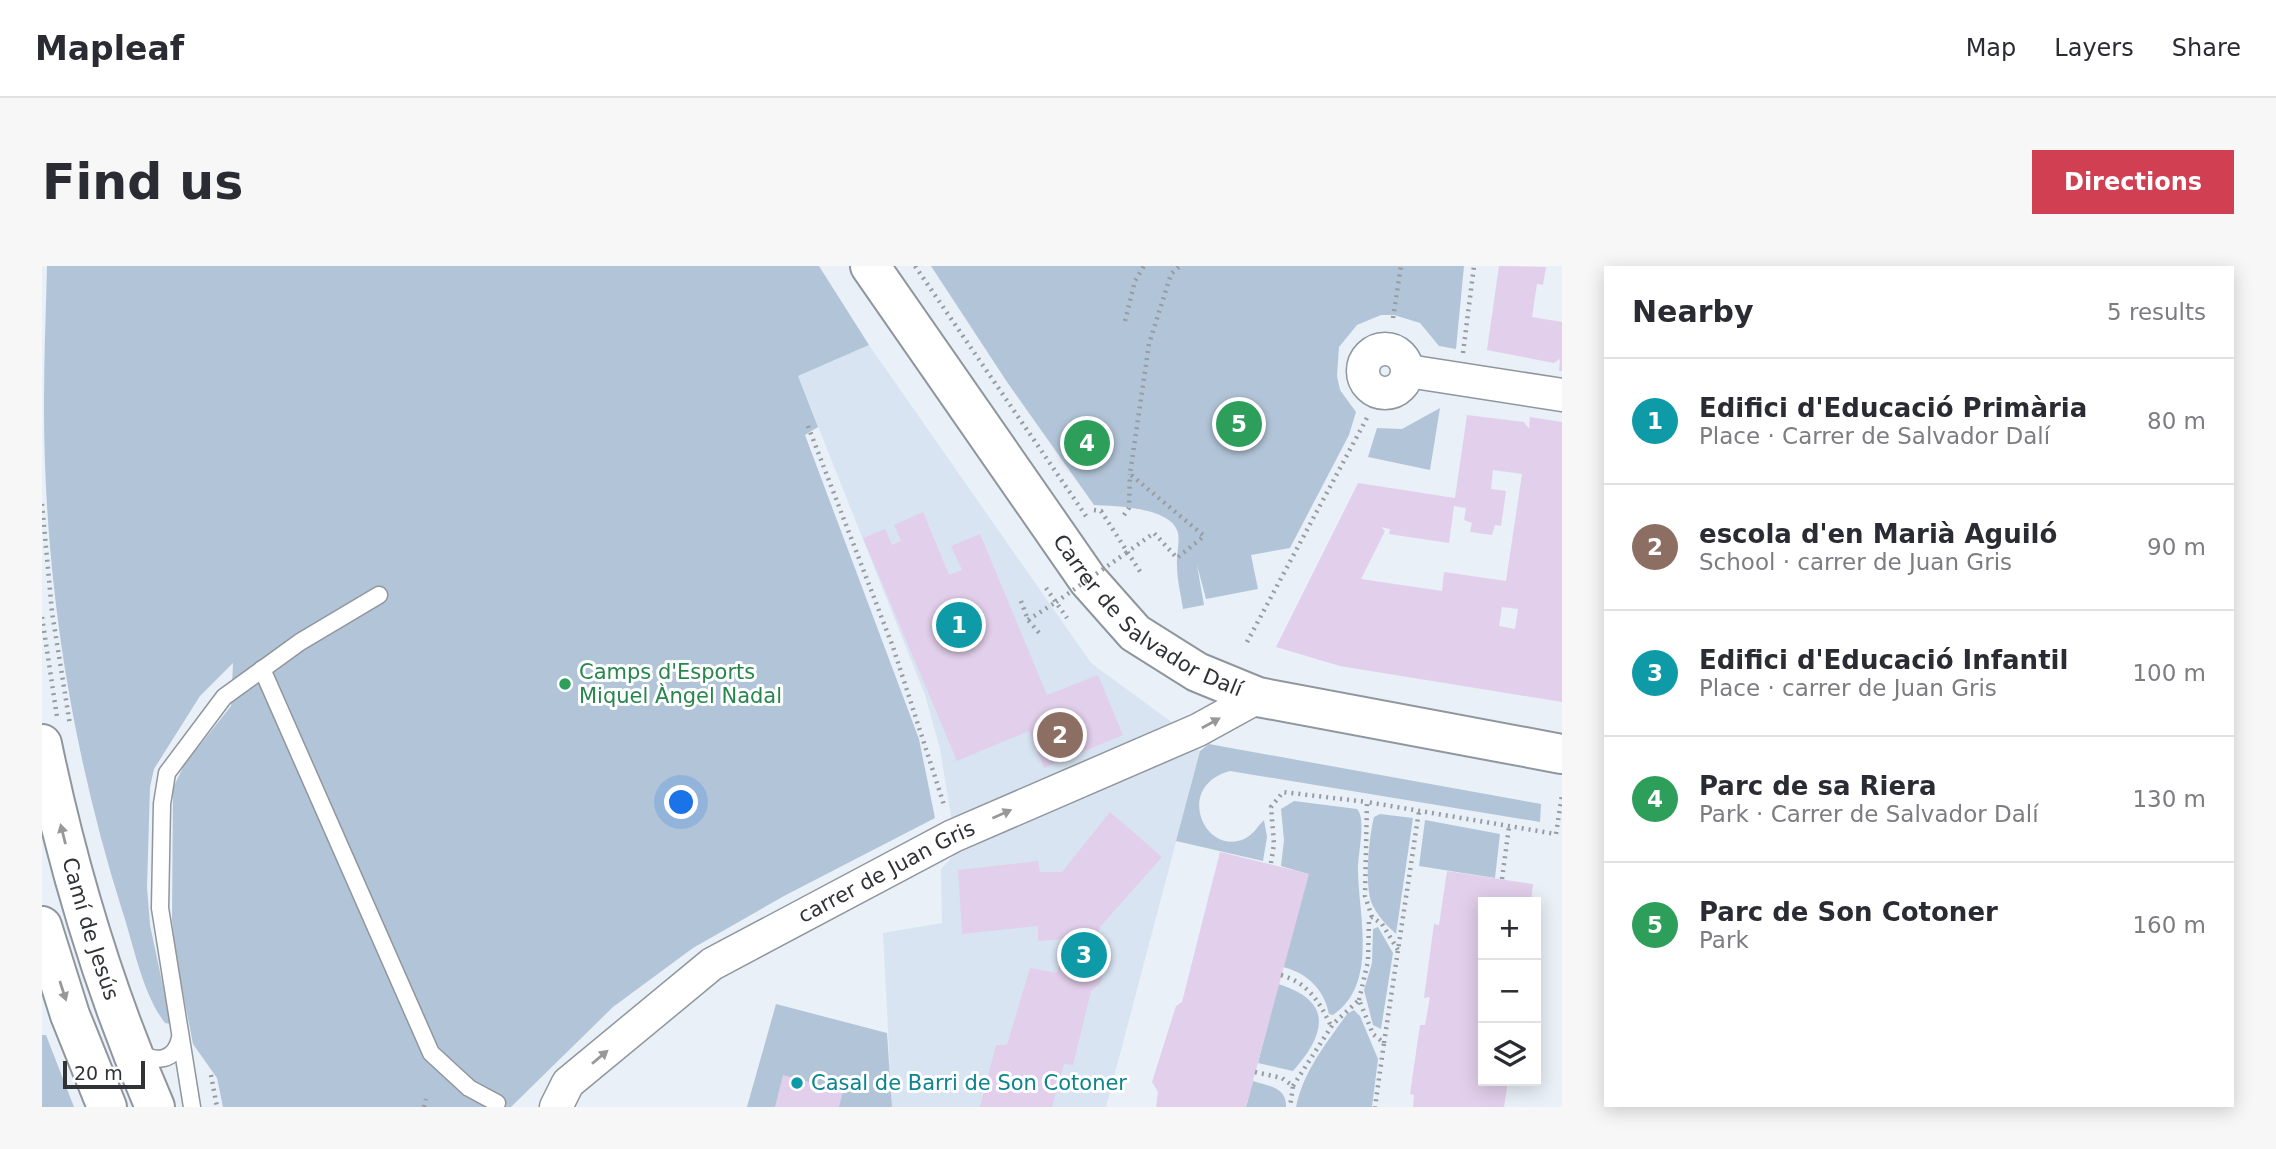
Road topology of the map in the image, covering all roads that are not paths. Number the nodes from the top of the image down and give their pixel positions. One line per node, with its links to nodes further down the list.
1 (870, 266): 6 (street, Carrer de Salvador Dalí)
2 (1408, 371): 3 (street)
3 (1562, 395)
4 (379, 595): 5 (lane)
5 (262, 669): 11 (lane); 13 (lane)
6 (1258, 697): 8 (street, Carrer de Salvador Dalí); 16 (street, carrer de Juan Gris, one-way to 6)
7 (56, 736): 10 (street, Camí de Jesús, one-way to 7)
8 (1562, 754)
9 (42, 926): 12 (street, one-way to 12)
10 (122, 1028): 11 (lane); 14 (street, Camí de Jesús)
11 (181, 1040): 15 (lane)
12 (103, 1101)
13 (497, 1104)
14 (155, 1107)
15 (192, 1107)
16 (556, 1107)

